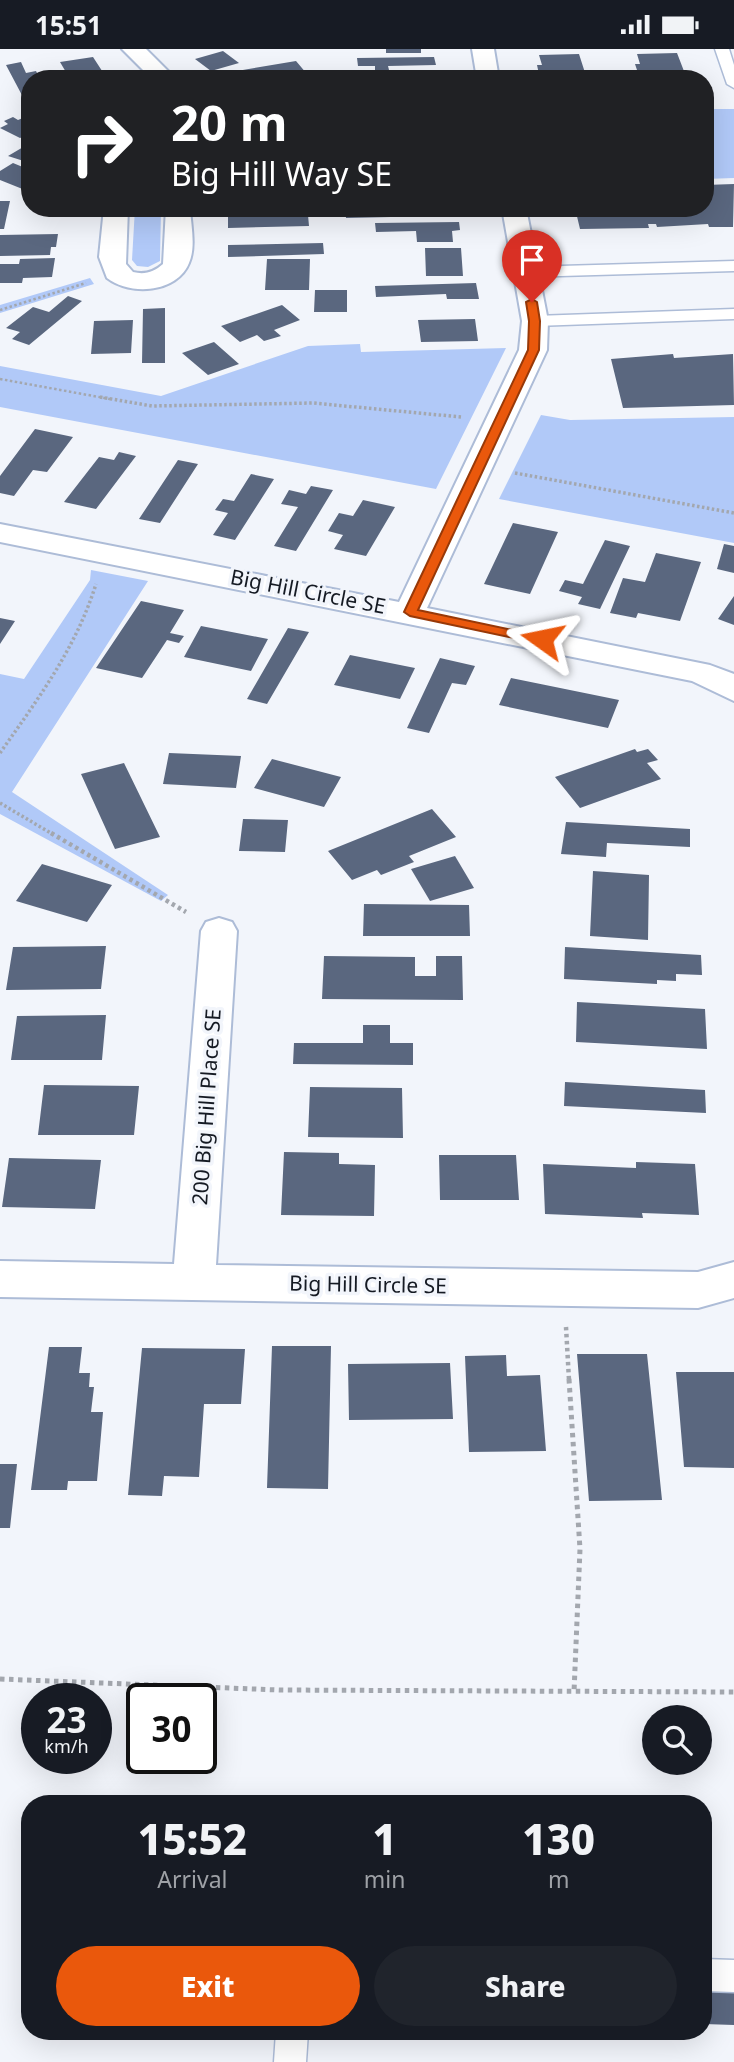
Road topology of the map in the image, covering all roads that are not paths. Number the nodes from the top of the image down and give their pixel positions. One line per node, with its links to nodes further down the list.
1 (133, 49): 4 (street)
2 (483, 49): 5 (street)
3 (722, 49): 6 (lane)
4 (155, 70)
5 (486, 70)
6 (734, 83)
7 (116, 217): 8 (street)
8 (178, 217)
9 (516, 217): 11 (street)
10 (734, 266): 11 (lane)
11 (526, 272): 13 (street)
12 (734, 314): 13 (lane)
13 (535, 321): 15 (street)
14 (0, 533): 15 (street, Big Hill Circle SE)
15 (410, 612): 16 (street, Big Hill Circle SE)
16 (734, 690)
17 (219, 931): 20 (street, 200 Big Hill Place SE)
18 (0, 1279): 20 (street, Big Hill Circle SE)
19 (734, 1280): 20 (street, Big Hill Circle SE)
20 (194, 1282)
21 (712, 1975): 22 (lane)
22 (734, 1976)
23 (291, 2040): 24 (lane)
24 (290, 2062)

